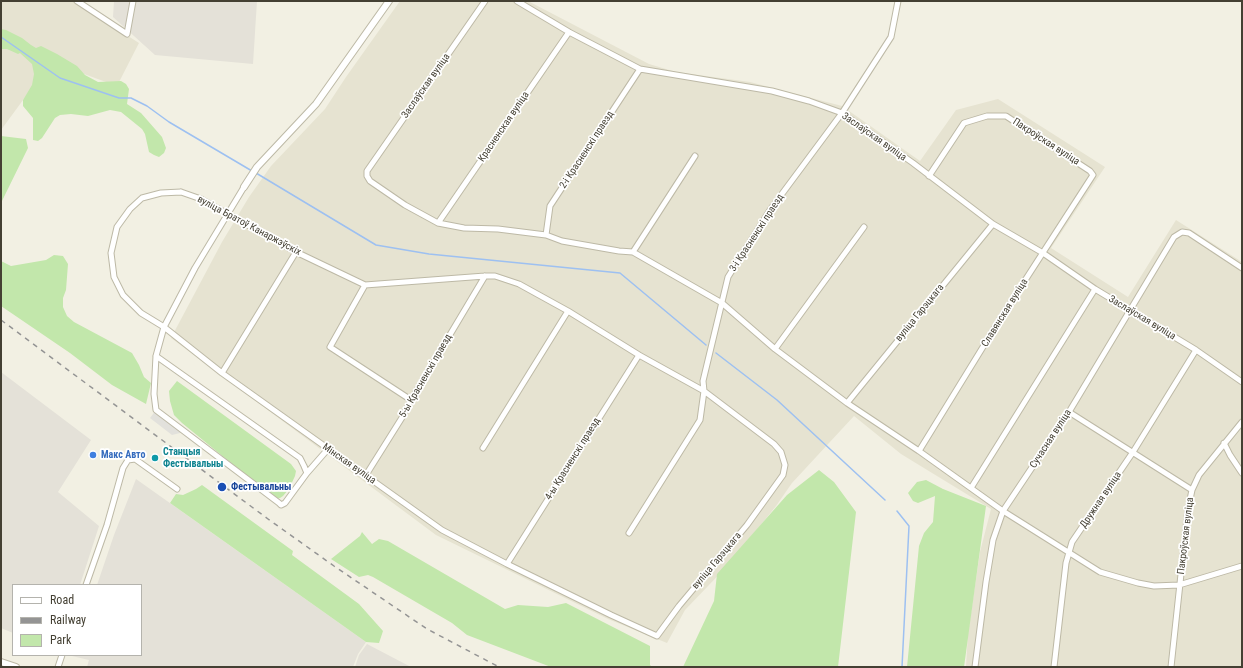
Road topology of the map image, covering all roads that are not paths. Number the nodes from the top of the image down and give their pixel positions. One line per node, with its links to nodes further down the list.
1 (77, 1): 2 (street)
2 (133, 1)
3 (389, 1): 13 (street)
4 (485, 1): 15 (street, Заслаўская вуліца)
5 (517, 1): 7 (street, Заслаўская вуліца)
6 (898, 1): 9 (street, 3-і Красненскі праезд)
7 (569, 32): 8 (street, Заслаўская вуліца); 15 (street, Красненская вуліца)
8 (640, 69): 9 (street, Заслаўская вуліца); 19 (street, 2-і Красненскі праезд)
9 (842, 113): 11 (street, Заслаўская вуліца); 27 (street, 3-і Красненскі праезд)
10 (695, 156): 21 (street)
11 (929, 176): 12 (street, Пакроўская вуліца); 16 (street, Заслаўская вуліца)
12 (1093, 176): 22 (street, Славянская вуліца)
13 (244, 187): 14 (street)
14 (228, 214): 17 (street, вуліца Братоў Канаржэўскіх); 20 (street, вуліца Братоў Канаржэўскіх); 30 (street)
15 (438, 223): 19 (street)
16 (993, 224): 22 (street, Заслаўская вуліца); 39 (street, вуліца Гарэцкага)
17 (117, 227): 30 (street, Мінская вуліца)
18 (864, 227): 31 (street)
19 (546, 235): 21 (street)
20 (296, 252): 25 (street, вуліца Братоў Канаржэўскіх); 35 (street)
21 (633, 252): 27 (street)
22 (1043, 253): 26 (street, Заслаўская вуліца); 45 (street, Славянская вуліца)
23 (1242, 268): 28 (street, Сучасная вуліца)
24 (485, 276): 25 (street, вуліца Братоў Канаржэўскіх); 29 (street, вуліца Братоў Канаржэўскіх); 38 (street, 5-ы Красненскі праезд)
25 (365, 285): 38 (street)
26 (1095, 289): 28 (street, Заслаўская вуліца); 51 (street)
27 (722, 303): 31 (street); 37 (street, 3-і Красненскі праезд)
28 (1131, 310): 32 (street, Заслаўская вуліца); 40 (street, Сучасная вуліца)
29 (568, 311): 33 (street, вуліца Братоў Канаржэўскіх); 43 (street)
30 (164, 327): 34 (street); 35 (street, Мінская вуліца)
31 (775, 349): 39 (street)
32 (1196, 350): 36 (street, Заслаўская вуліца); 46 (street, Дружная вуліца)
33 (639, 355): 37 (street, вуліца Братоў Канаржэўскіх); 57 (street, 4-ы Красненскі праезд)
34 (156, 356): 48 (street); 48 (street)
35 (222, 373): 44 (street, Мінская вуліца)
36 (1242, 382)
37 (704, 391): 47 (street, вуліца Братоў Канаржэўскіх); 55 (street)
38 (412, 400): 50 (street, 5-ы Красненскі праезд)
39 (847, 404): 45 (street)
40 (1069, 412): 46 (street); 54 (street, Сучасная вуліца)
41 (1242, 422): 42 (street, Пакроўская вуліца)
42 (1224, 443): 49 (street); 53 (street, Пакроўская вуліца)
43 (483, 448)
44 (328, 449): 48 (street); 50 (street, Мінская вуліца)
45 (919, 451): 51 (street)
46 (1133, 452): 53 (street); 56 (street, Дружная вуліца)
47 (785, 465): 61 (street, вуліца Гарэцкага)
48 (307, 473)
49 (1242, 473)
50 (366, 475): 57 (street, Мінская вуліца)
51 (971, 488): 54 (street)
52 (177, 489): 59 (street)
53 (1192, 490): 60 (street, Пакроўская вуліца)
54 (1003, 511): 56 (street); 66 (street, Сучасная вуліца)
55 (629, 533)
56 (1068, 552): 60 (street); 67 (street, Дружная вуліца)
57 (507, 564): 61 (street, Мінская вуліца)
58 (1242, 566): 60 (street)
59 (86, 584)
60 (1180, 585): 68 (street, Пакроўская вуліца)
61 (657, 636)
62 (62, 656): 65 (street)
63 (1, 662): 64 (street)
64 (16, 667)
65 (58, 667)
66 (975, 667)
67 (1054, 667)
68 (1171, 667)

